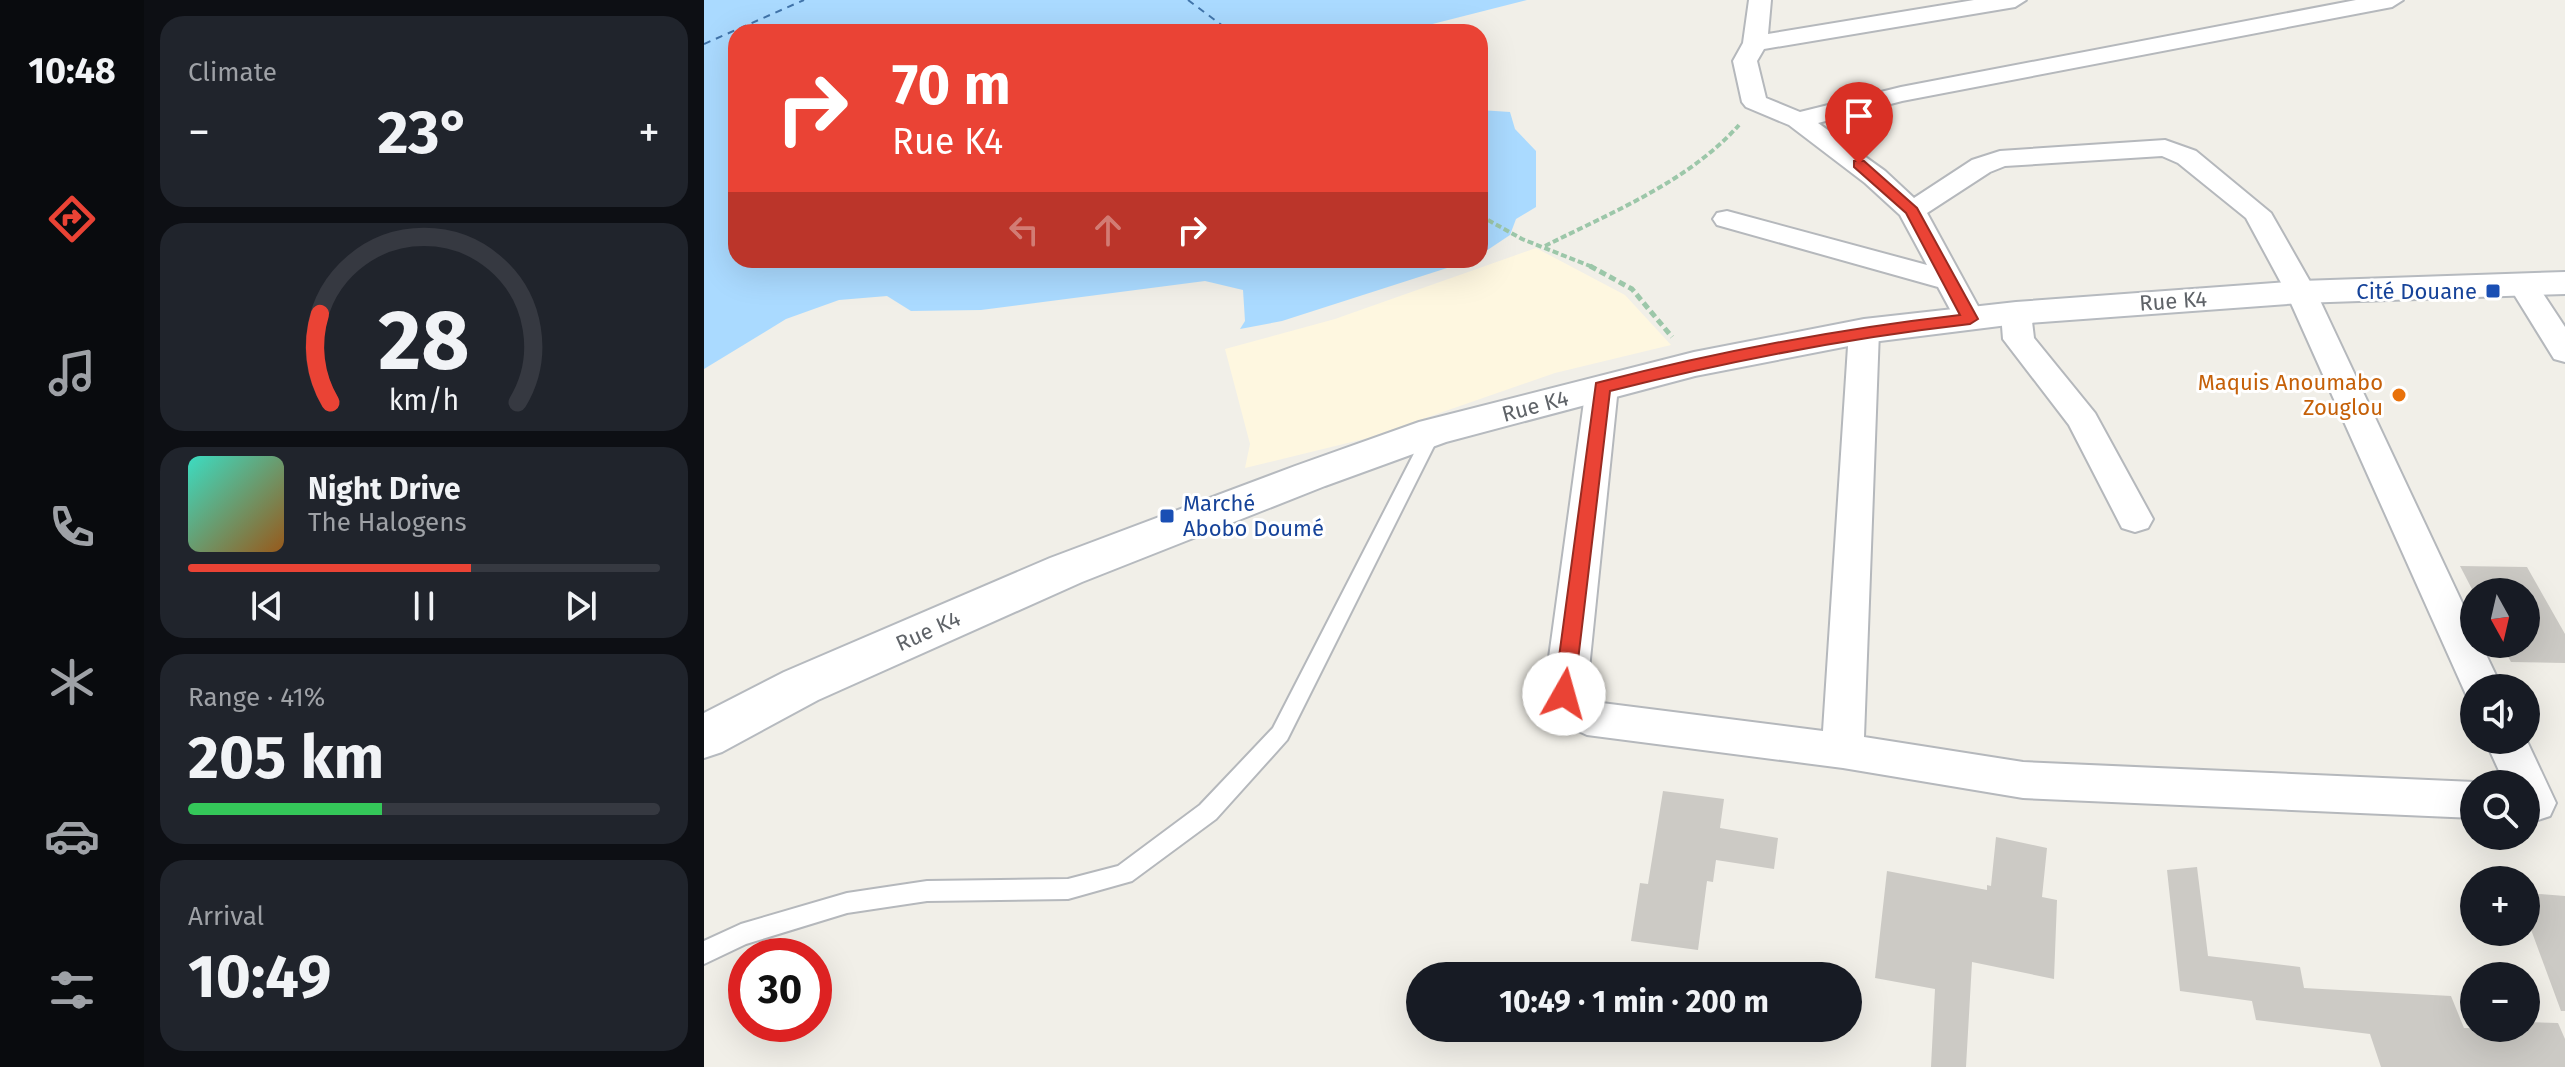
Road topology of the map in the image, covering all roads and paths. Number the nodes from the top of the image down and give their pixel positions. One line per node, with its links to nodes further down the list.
1 (1760, 0): 6 (street)
2 (1846, 0): 5 (street)
3 (2015, 0): 5 (street)
4 (2392, 0): 8 (street)
5 (1875, 25): 6 (street)
6 (1755, 43): 7 (street)
7 (1755, 102): 8 (street); 12 (path)
8 (1798, 120): 9 (street)
9 (1912, 211): 13 (street); 16 (street)
10 (1727, 219): 13 (street)
11 (1488, 220): 12 (path)
12 (1545, 246): 21 (path)
13 (1947, 280): 18 (street)
14 (2522, 283): 15 (street, Rue K4); 16 (street, Rue K4); 20 (street)
15 (2565, 283)
16 (2301, 292): 17 (street, Rue K4); 25 (street)
17 (2016, 313): 18 (street, Rue K4); 24 (street)
18 (1970, 319): 19 (street, Rue K4)
19 (1864, 331): 21 (street, Rue K4); 27 (street)
20 (2565, 352)
21 (1694, 364): 22 (street, Rue K4)
22 (1602, 387): 23 (street, Rue K4); 27 (street)
23 (1433, 432): 26 (street, Rue K4); 31 (lane)
24 (2135, 519)
25 (2476, 674)
26 (704, 737)
27 (1843, 751): 29 (street)
28 (2514, 754): 30 (street)
29 (2460, 799)
30 (2542, 804)
31 (704, 953)

